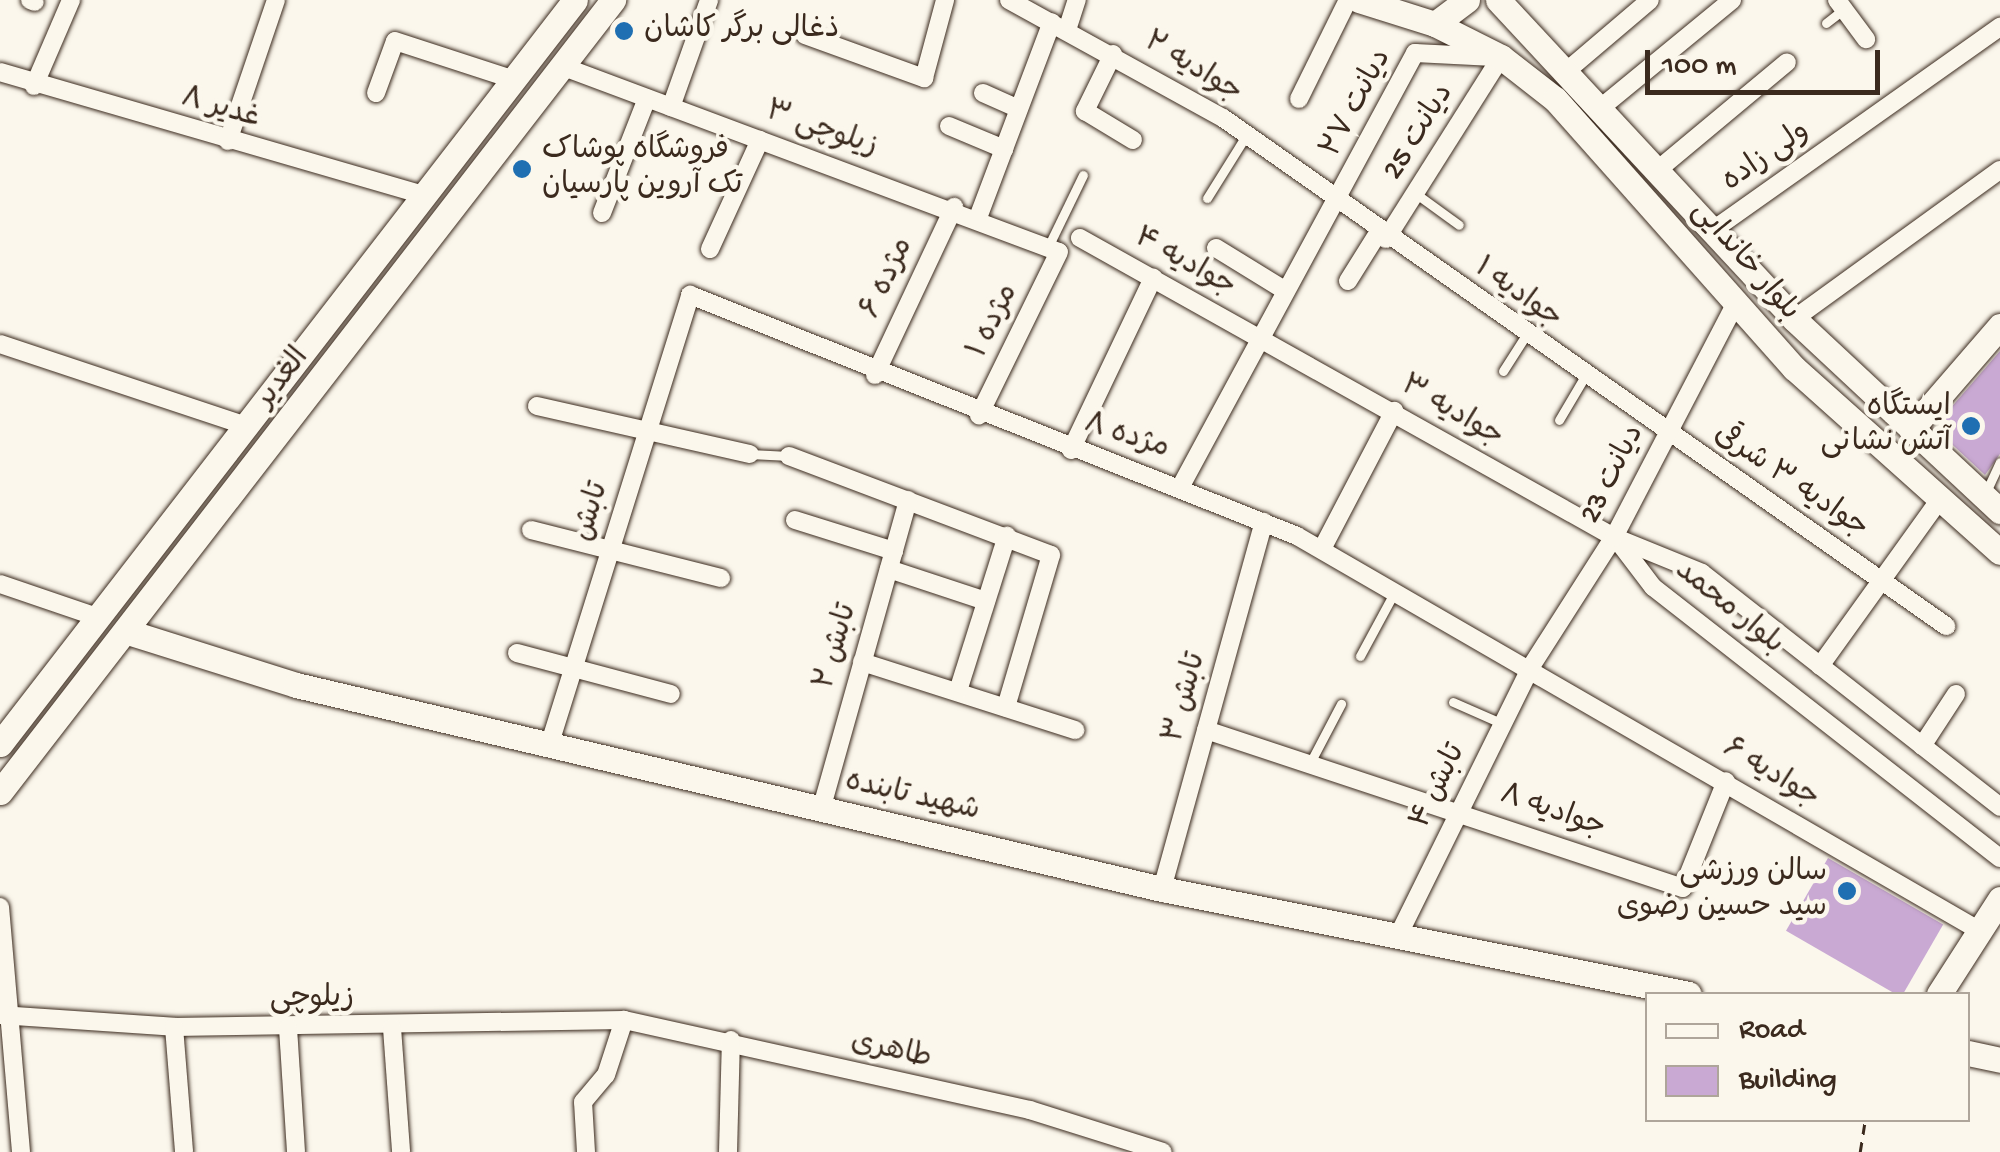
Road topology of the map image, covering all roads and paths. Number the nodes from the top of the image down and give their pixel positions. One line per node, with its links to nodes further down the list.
1 (71, 0): 30 (street)
2 (276, 0): 42 (street)
3 (612, 0): 20 (main road, الغدیر)
4 (710, 0): 36 (street)
5 (946, 0): 21 (street)
6 (1009, 0): 18 (street, جوادیه ۲)
7 (1077, 0): 18 (street)
8 (1348, 0): 34 (street)
9 (1359, 0): 17 (main road, بلوار خاندایی)
10 (1467, 0): 17 (main road)
11 (1498, 0): 27 (main road, بلوار خاندایی)
12 (1650, 0): 27 (street)
13 (1732, 0): 35 (street)
14 (1841, 4): 16 (lane); 22 (street)
15 (570, 7): 20 (main road); 29 (main road, الغدیر)
16 (1826, 23)
17 (1435, 24): 24 (main road, بلوار خاندایی)
18 (1059, 26): 23 (street, جوادیه ۲); 37 (street)
19 (2000, 27): 55 (street, ولی زاده)
20 (591, 32): 26 (main road, الغدیر)
21 (805, 35)
22 (1866, 40)
23 (1113, 54): 39 (street, جوادیه ۲); 41 (street)
24 (1501, 57): 47 (street, دیانت 25); 50 (street, دیانت ۲۷); 65 (main road, بلوار خاندایی)
25 (1787, 62): 44 (street)
26 (564, 68): 33 (street, زیلوچی ۳); 106 (main road, الغدیر)
27 (1568, 68): 35 (main road, بلوار خاندایی)
28 (0, 72): 30 (street, غدیر ۸)
29 (515, 80): 31 (street); 48 (main road, الغدیر)
30 (34, 86): 42 (street, غدیر ۸)
31 (376, 93)
32 (983, 93): 37 (street)
33 (647, 98): 36 (street, زیلوچی ۳); 52 (street)
34 (1299, 99)
35 (1603, 106): 44 (main road, بلوار خاندایی)
36 (672, 107): 40 (street, زیلوچی ۳)
37 (1019, 108): 43 (street)
38 (948, 126): 43 (street)
39 (1247, 134): 49 (lane); 50 (street, جوادیه ۲)
40 (760, 140): 51 (street, زیلوچی ۳); 59 (street)
41 (1133, 140)
42 (228, 142): 48 (street, غدیر ۸)
43 (1004, 149): 53 (street)
44 (1660, 168): 55 (main road, بلوار خاندایی)
45 (2000, 170): 66 (street)
46 (1083, 175): 60 (lane)
47 (1415, 193): 54 (lane); 56 (street, دیانت 25)
48 (426, 196): 78 (main road, الغدیر)
49 (1207, 198)
50 (1335, 204): 56 (street, جوادیه ۱); 63 (street)
51 (954, 206): 53 (street, زیلوچی ۳); 72 (street, مژده ۶)
52 (602, 213)
53 (979, 215): 60 (street, زیلوچی ۳)
54 (1459, 226)
55 (1713, 230): 66 (main road, بلوار خاندایی)
56 (1382, 236): 62 (street, دیانت 25); 68 (street, جوادیه ۱)
57 (1080, 238): 61 (street, جوادیه ۴)
58 (1216, 248): 63 (street)
59 (710, 249)
60 (1054, 249): 76 (street, مژده ۱)
61 (1153, 278): 69 (street, جوادیه ۴); 82 (street)
62 (1348, 281)
63 (1286, 291): 69 (street)
64 (690, 295): 72 (street, مژده ۸); 81 (street, تابش)
65 (1736, 305): 80 (street, دیانت 23); 88 (main road, بلوار خاندایی)
66 (1794, 319): 79 (main road, بلوار خاندایی)
67 (2000, 326): 79 (main road)
68 (1526, 335): 71 (lane); 73 (street, جوادیه ۱)
69 (1260, 337): 75 (street, جوادیه ۳); 86 (street)
70 (0, 344): 78 (street)
71 (1503, 370)
72 (875, 375): 76 (street, مژده ۸)
73 (1585, 376): 77 (lane); 80 (street, جوادیه ۱)
74 (537, 406): 81 (street)
75 (1394, 411): 94 (street, جوادیه ۳); 95 (street)
76 (979, 415): 82 (street, مژده ۸)
77 (1558, 420)
78 (249, 427): 104 (main road, الغدیر)
79 (1911, 429): 87 (main road, بلوار خاندایی)
80 (1667, 432): 94 (street, دیانت 23); 100 (street, جوادیه ۳ شرقی)
81 (646, 434): 83 (street); 96 (street, تابش)
82 (1070, 450): 86 (street, مژده ۸)
83 (750, 454): 84 (lane)
84 (789, 456): 89 (street)
85 (2000, 462): 87 (lane)
86 (1182, 484): 91 (street, مژده ۸)
87 (1995, 497)
88 (1940, 499): 97 (main road, بلوار خاندایی); 100 (street)
89 (908, 500): 93 (street); 98 (street, تابش ۲)
90 (795, 520): 98 (street)
91 (1264, 522): 95 (street, مژده ۸); 121 (street, تابش ۳)
92 (531, 530): 96 (street)
93 (1007, 536): 103 (street); 118 (street)
94 (1614, 537): 110 (street, دیانت 23); 111 (street, بلوار محمد); 131 (street, بلوار محمد)
95 (1322, 549): 102 (street, مژده ۸)
96 (610, 551): 99 (street); 112 (street, تابش)
97 (2000, 552)
98 (892, 560): 103 (street); 109 (street, تابش ۲)
99 (721, 578)
100 (1882, 580): 105 (street, جوادیه ۳ شرقی); 111 (street)
101 (0, 584): 104 (street)
102 (1396, 590): 108 (lane); 110 (street, مژده ۸)
103 (986, 600): 113 (street)
104 (97, 617): 122 (main road, الغدیر)
105 (1946, 626)
106 (128, 632): 123 (main road, شهید تابنده); 127 (main road, الغدیر)
107 (517, 653): 112 (street)
108 (1360, 656)
109 (862, 662): 113 (street); 129 (street, تابش ۲)
110 (1532, 666): 119 (street, تابش ۴); 126 (street, جوادیه ۶)
111 (1820, 666): 124 (street, بلوار محمد)
112 (574, 668): 114 (street); 123 (street, تابش)
113 (958, 691): 118 (street)
114 (671, 694)
115 (1956, 694): 124 (street)
116 (1453, 702): 119 (lane)
117 (1341, 704): 125 (lane)
118 (1006, 707): 120 (street)
119 (1503, 724): 130 (street, تابش ۴)
120 (1074, 730)
121 (1206, 730): 125 (street, جوادیه ۸); 132 (street, تابش ۳)
122 (0, 744)
123 (549, 746): 129 (main road, شهید تابنده)
124 (1922, 746): 128 (street, بلوار محمد)
125 (1310, 763): 130 (street, جوادیه ۸)
126 (1726, 780): 130 (street, جوادیه ۸); 134 (street, جوادیه ۶)
127 (0, 792)
128 (2000, 807)
129 (821, 810): 132 (main road, شهید تابنده)
130 (1460, 810): 135 (street, تابش ۴)
131 (2000, 858)
132 (1162, 889): 135 (main road, شهید تابنده)
133 (0, 907): 138 (street)
134 (1993, 913): 137 (main road)
135 (1398, 934): 136 (main road, شهید تابنده)
136 (1679, 992)
137 (1940, 992)
138 (7, 1014): 140 (street, زیلوچی); 148 (street)
139 (624, 1020): 142 (street, زیلوچی); 143 (street, طاهری); 152 (street)
140 (174, 1027): 141 (street, زیلوچی); 149 (street)
141 (288, 1028): 142 (street, زیلوچی); 150 (street)
142 (392, 1028): 151 (street)
143 (731, 1040): 147 (street, طاهری); 153 (street)
144 (1970, 1054): 145 (main road)
145 (2000, 1060)
146 (1865, 1122): 155 (path)
147 (1144, 1149): 154 (street, طاهری)
148 (21, 1152)
149 (184, 1152)
150 (296, 1152)
151 (401, 1152)
152 (586, 1152)
153 (728, 1152)
154 (1162, 1152)
155 (1860, 1152)

